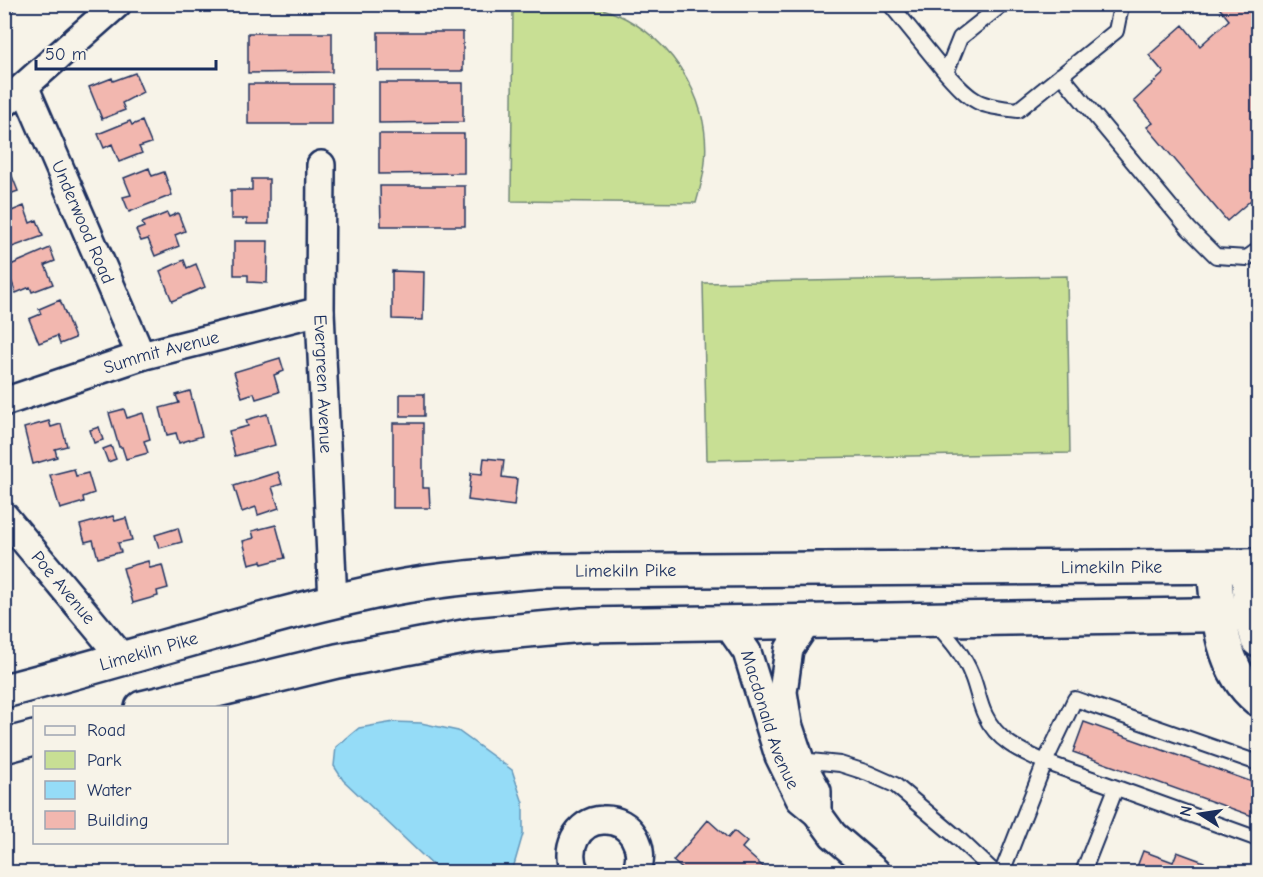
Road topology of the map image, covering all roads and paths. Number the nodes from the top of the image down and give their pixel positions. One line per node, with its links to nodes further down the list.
1 (117, 4): 7 (street)
2 (890, 4): 5 (lane)
3 (1003, 4): 5 (lane)
4 (1119, 4): 6 (lane)
5 (946, 73): 6 (lane)
6 (1061, 75): 9 (lane)
7 (15, 96): 11 (street, Underwood Road)
8 (321, 165): 10 (street, Evergreen Avenue)
9 (1258, 250)
10 (320, 310): 11 (street, Summit Avenue); 16 (street, Evergreen Avenue)
11 (141, 356): 12 (street, Summit Avenue)
12 (4, 402)
13 (4, 516): 22 (street, Poe Avenue)
14 (1253, 566): 15 (main road, Limekiln Pike); 21 (main road)
15 (1214, 567): 16 (main road, Limekiln Pike); 17 (main road)
16 (333, 602): 22 (main road, Limekiln Pike)
17 (1218, 613): 18 (main road); 21 (main road); 24 (main road)
18 (932, 619): 19 (main road); 29 (lane)
19 (808, 621): 20 (main road); 28 (street, Macdonald Avenue)
20 (726, 622): 25 (main road); 32 (street, Macdonald Avenue)
21 (1256, 622)
22 (124, 660): 23 (main road, Limekiln Pike)
23 (4, 691)
24 (1258, 699)
25 (150, 706)
26 (33, 738): 27 (main road)
27 (4, 746)
28 (800, 760): 32 (street, Macdonald Avenue); 37 (lane)
29 (1045, 762): 30 (lane); 31 (lane); 38 (lane)
30 (1258, 763)
31 (1116, 788): 33 (lane); 39 (lane)
32 (817, 813): 36 (street, Macdonald Avenue)
33 (1258, 839)
34 (575, 873): 35 (street)
35 (636, 873)
36 (876, 873)
37 (994, 873)
38 (1002, 873)
39 (1083, 873)

